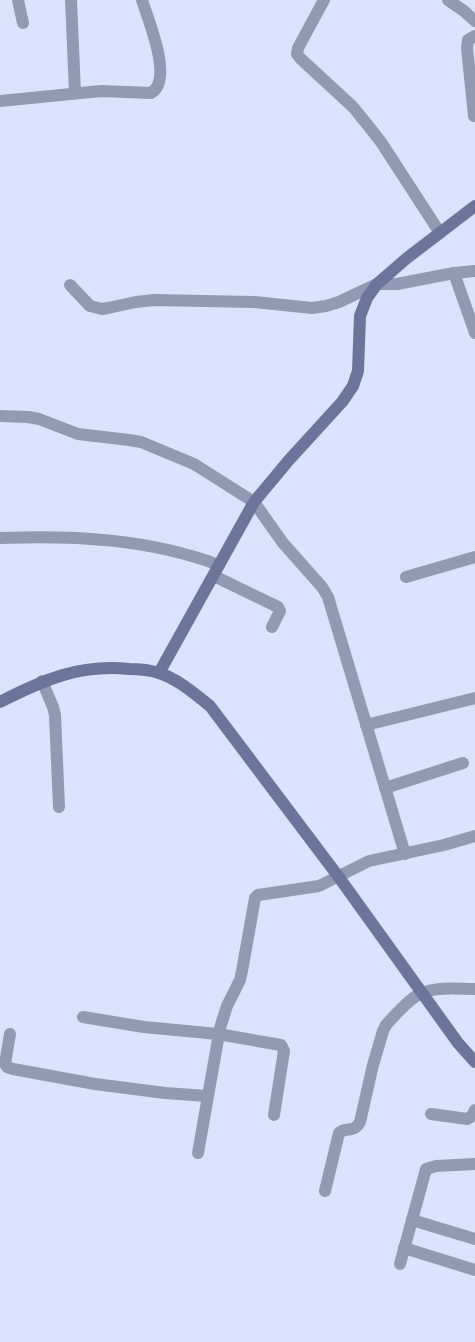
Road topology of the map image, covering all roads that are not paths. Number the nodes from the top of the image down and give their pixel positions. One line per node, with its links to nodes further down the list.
1 (18, 0): 7 (street)
2 (71, 0): 9 (street)
3 (142, 0): 9 (street)
4 (324, 0): 13 (street)
5 (449, 0): 6 (street)
6 (475, 21)
7 (24, 23)
8 (475, 36): 11 (street)
9 (75, 93): 10 (street)
10 (0, 101)
11 (474, 116)
12 (475, 206): 13 (street)
13 (440, 233): 16 (street)
14 (475, 271): 15 (street)
15 (454, 273): 16 (street); 18 (street)
16 (377, 284): 17 (street); 20 (street)
17 (70, 285)
18 (475, 333)
19 (0, 416): 20 (street)
20 (254, 502): 23 (street); 30 (street)
21 (0, 538): 23 (street)
22 (475, 558): 24 (street)
23 (217, 570): 25 (street); 26 (street)
24 (406, 577)
25 (272, 626)
26 (159, 673): 27 (street); 36 (street)
27 (45, 689): 29 (street); 33 (street)
28 (475, 698): 30 (street)
29 (0, 702)
30 (366, 725): 32 (street)
31 (463, 763): 32 (street)
32 (385, 788): 35 (street)
33 (59, 807)
34 (475, 836): 35 (street)
35 (405, 854): 36 (street)
36 (333, 878): 38 (street); 41 (street)
37 (475, 989): 38 (street)
38 (417, 996): 42 (street); 49 (street)
39 (83, 1017): 41 (street)
40 (10, 1034): 43 (street)
41 (218, 1034): 43 (street); 46 (street)
42 (475, 1062)
43 (208, 1096): 47 (street)
44 (475, 1110): 45 (street)
45 (431, 1114)
46 (274, 1115)
47 (198, 1154)
48 (475, 1164): 50 (street)
49 (326, 1191)
50 (412, 1220): 51 (street); 52 (street)
51 (475, 1239)
52 (404, 1248): 53 (street); 54 (street)
53 (400, 1264)
54 (475, 1270)

